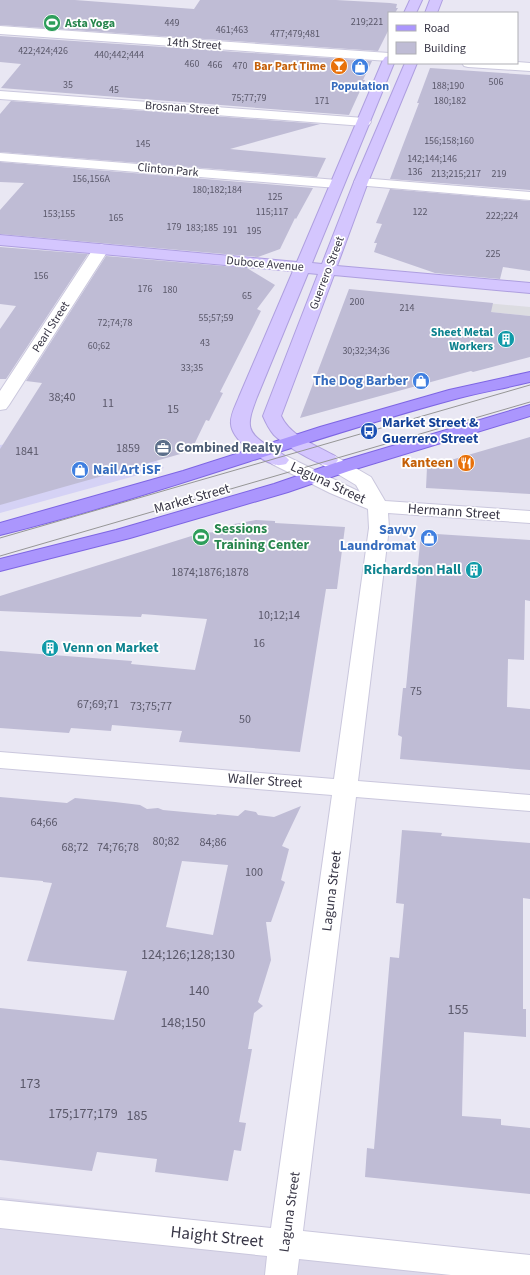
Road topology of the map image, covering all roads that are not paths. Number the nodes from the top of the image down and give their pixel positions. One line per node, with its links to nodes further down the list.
1 (416, 0): 3 (main road)
2 (436, 0): 4 (main road)
3 (410, 12)
4 (431, 12)
5 (0, 30): 6 (street, 14th Street)
6 (388, 59)
7 (388, 62): 12 (main road, Guerrero Street)
8 (410, 64): 14 (main road, Guerrero Street)
9 (484, 64): 10 (street)
10 (530, 67)
11 (0, 95): 12 (street, Brosnan Street)
12 (364, 122): 15 (main road, Guerrero Street)
13 (0, 157): 15 (street, Clinton Park)
14 (361, 182): 16 (street); 20 (main road, Guerrero Street)
15 (337, 184): 19 (main road, Guerrero Street)
16 (530, 196)
17 (0, 240): 18 (main road, Duboce Avenue)
18 (102, 249): 19 (main road, Duboce Avenue); 23 (street, Pearl Street)
19 (301, 267): 20 (main road, Duboce Avenue); 27 (main road, Guerrero Street)
20 (328, 270): 21 (main road, Duboce Avenue); 25 (main road, Guerrero Street)
21 (530, 288)
22 (530, 378): 25 (main road, Market Street); 26 (main road, Market Street)
23 (0, 405)
24 (530, 410): 28 (main road, Market Street)
25 (295, 441): 26 (main road, Guerrero Street); 27 (main road, Market Street)
26 (312, 450): 27 (main road, Market Street); 28 (main road, Guerrero Street)
27 (289, 464): 28 (main road, Market Street); 29 (street, Laguna Street); 31 (main road, Market Street); 32 (main road, Market Street)
28 (335, 464): 29 (street, Laguna Street)
29 (378, 506): 30 (street, Hermann Street); 34 (street, Laguna Street)
30 (530, 517)
31 (0, 529)
32 (3, 564)
33 (0, 760): 34 (street, Waller Street)
34 (345, 787): 35 (street, Waller Street); 37 (street, Laguna Street)
35 (530, 802)
36 (0, 1214): 37 (street, Haight Street)
37 (285, 1244): 38 (street, Haight Street); 39 (street, Laguna Street)
38 (530, 1268)
39 (281, 1275)

